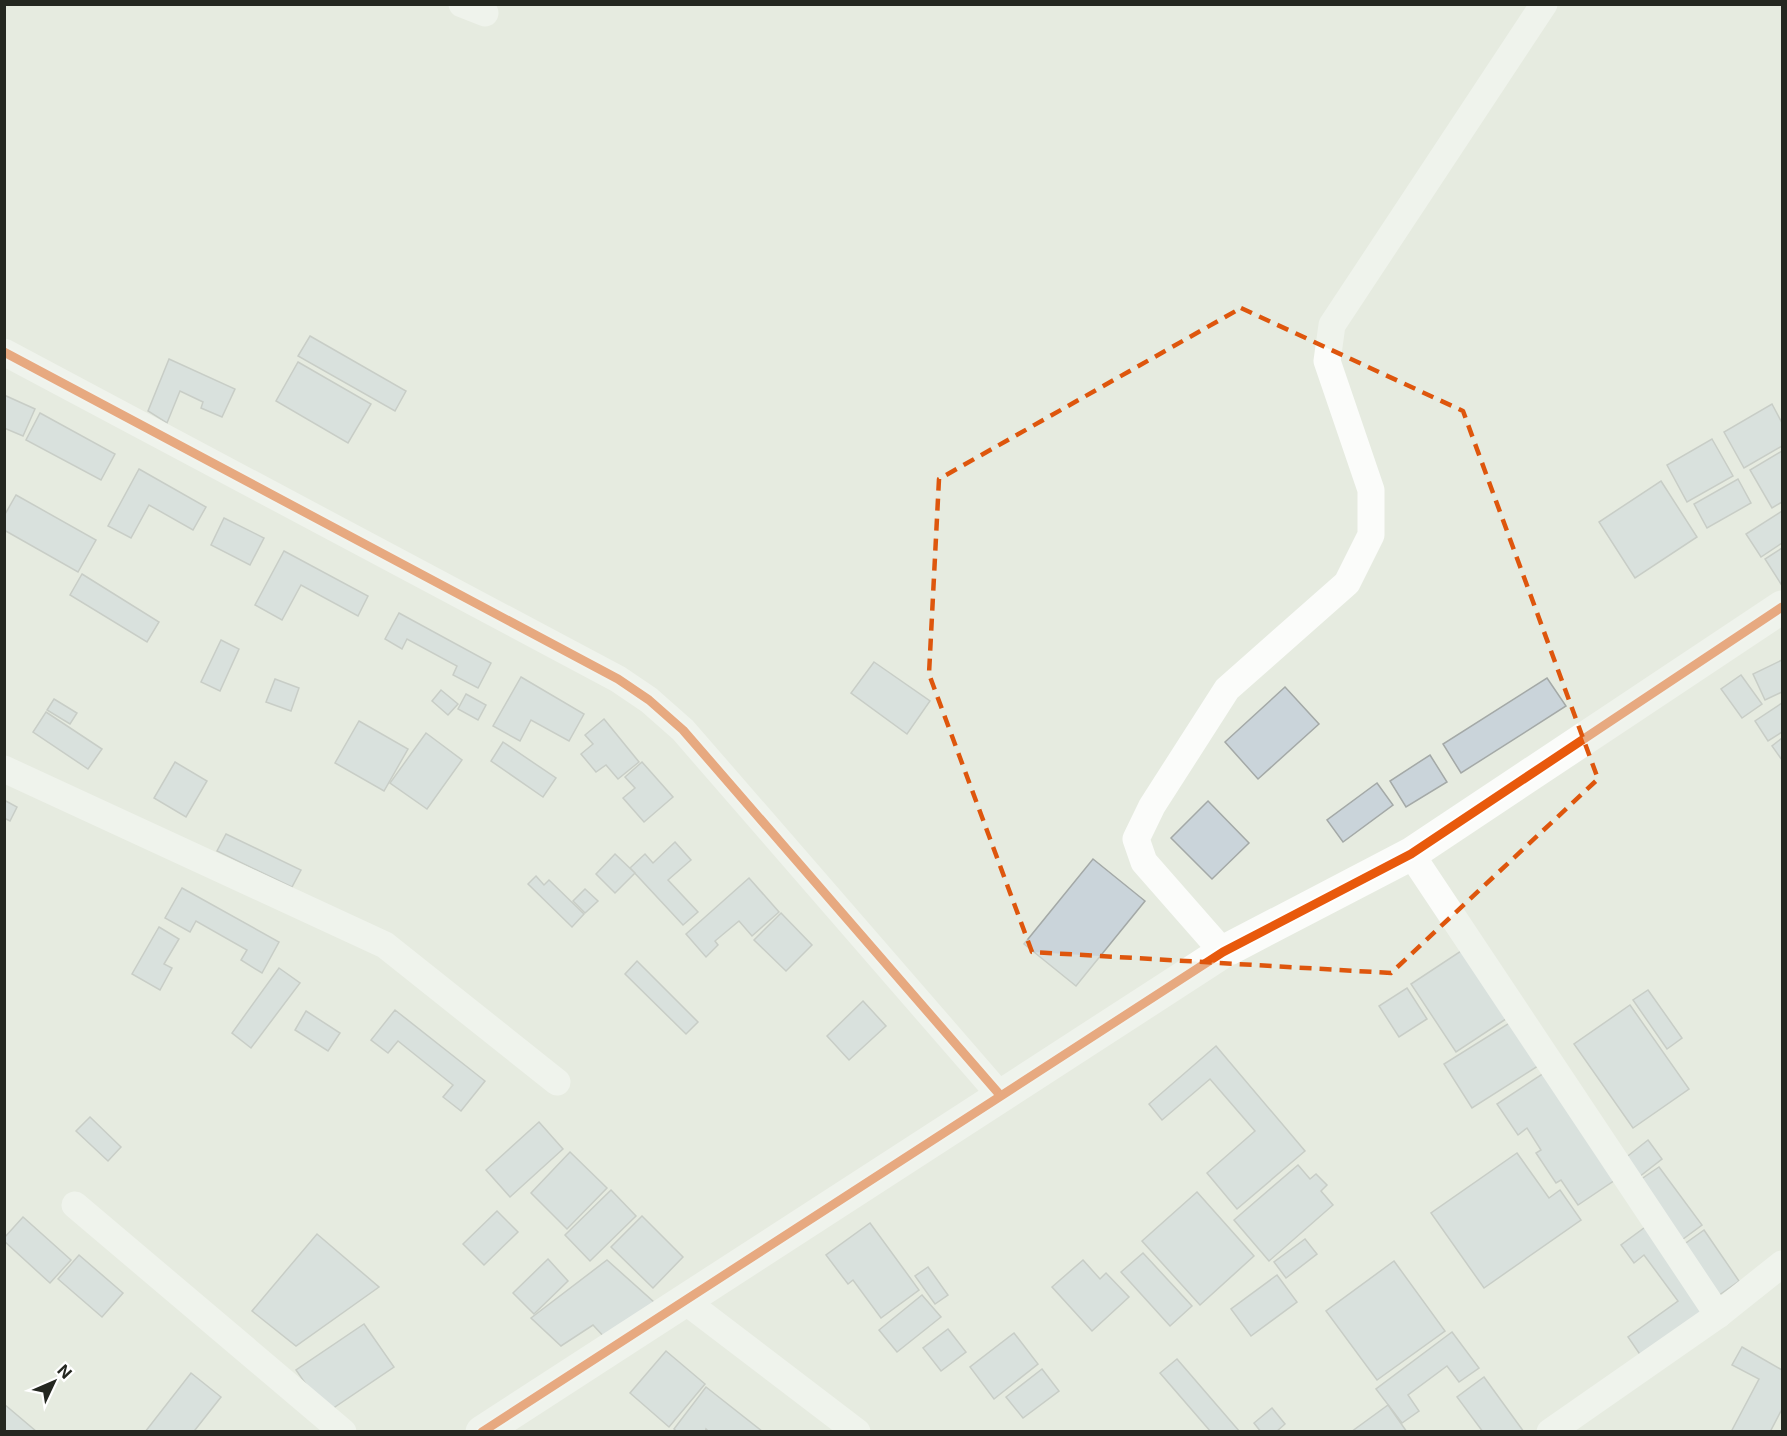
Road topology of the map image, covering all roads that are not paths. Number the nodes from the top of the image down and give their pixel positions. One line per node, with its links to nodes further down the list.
1 (1544, 4): 6 (street)
2 (4, 352): 8 (street)
3 (1782, 608): 5 (street)
4 (4, 769): 7 (street)
5 (1411, 854): 6 (street); 12 (street)
6 (1223, 952): 8 (street)
7 (557, 1082)
8 (1000, 1095): 11 (street)
9 (75, 1205): 13 (street)
10 (1782, 1264): 12 (street)
11 (684, 1300): 14 (street); 15 (street)
12 (1718, 1315): 16 (street)
13 (344, 1431)
14 (482, 1431)
15 (857, 1431)
16 (1550, 1431)

